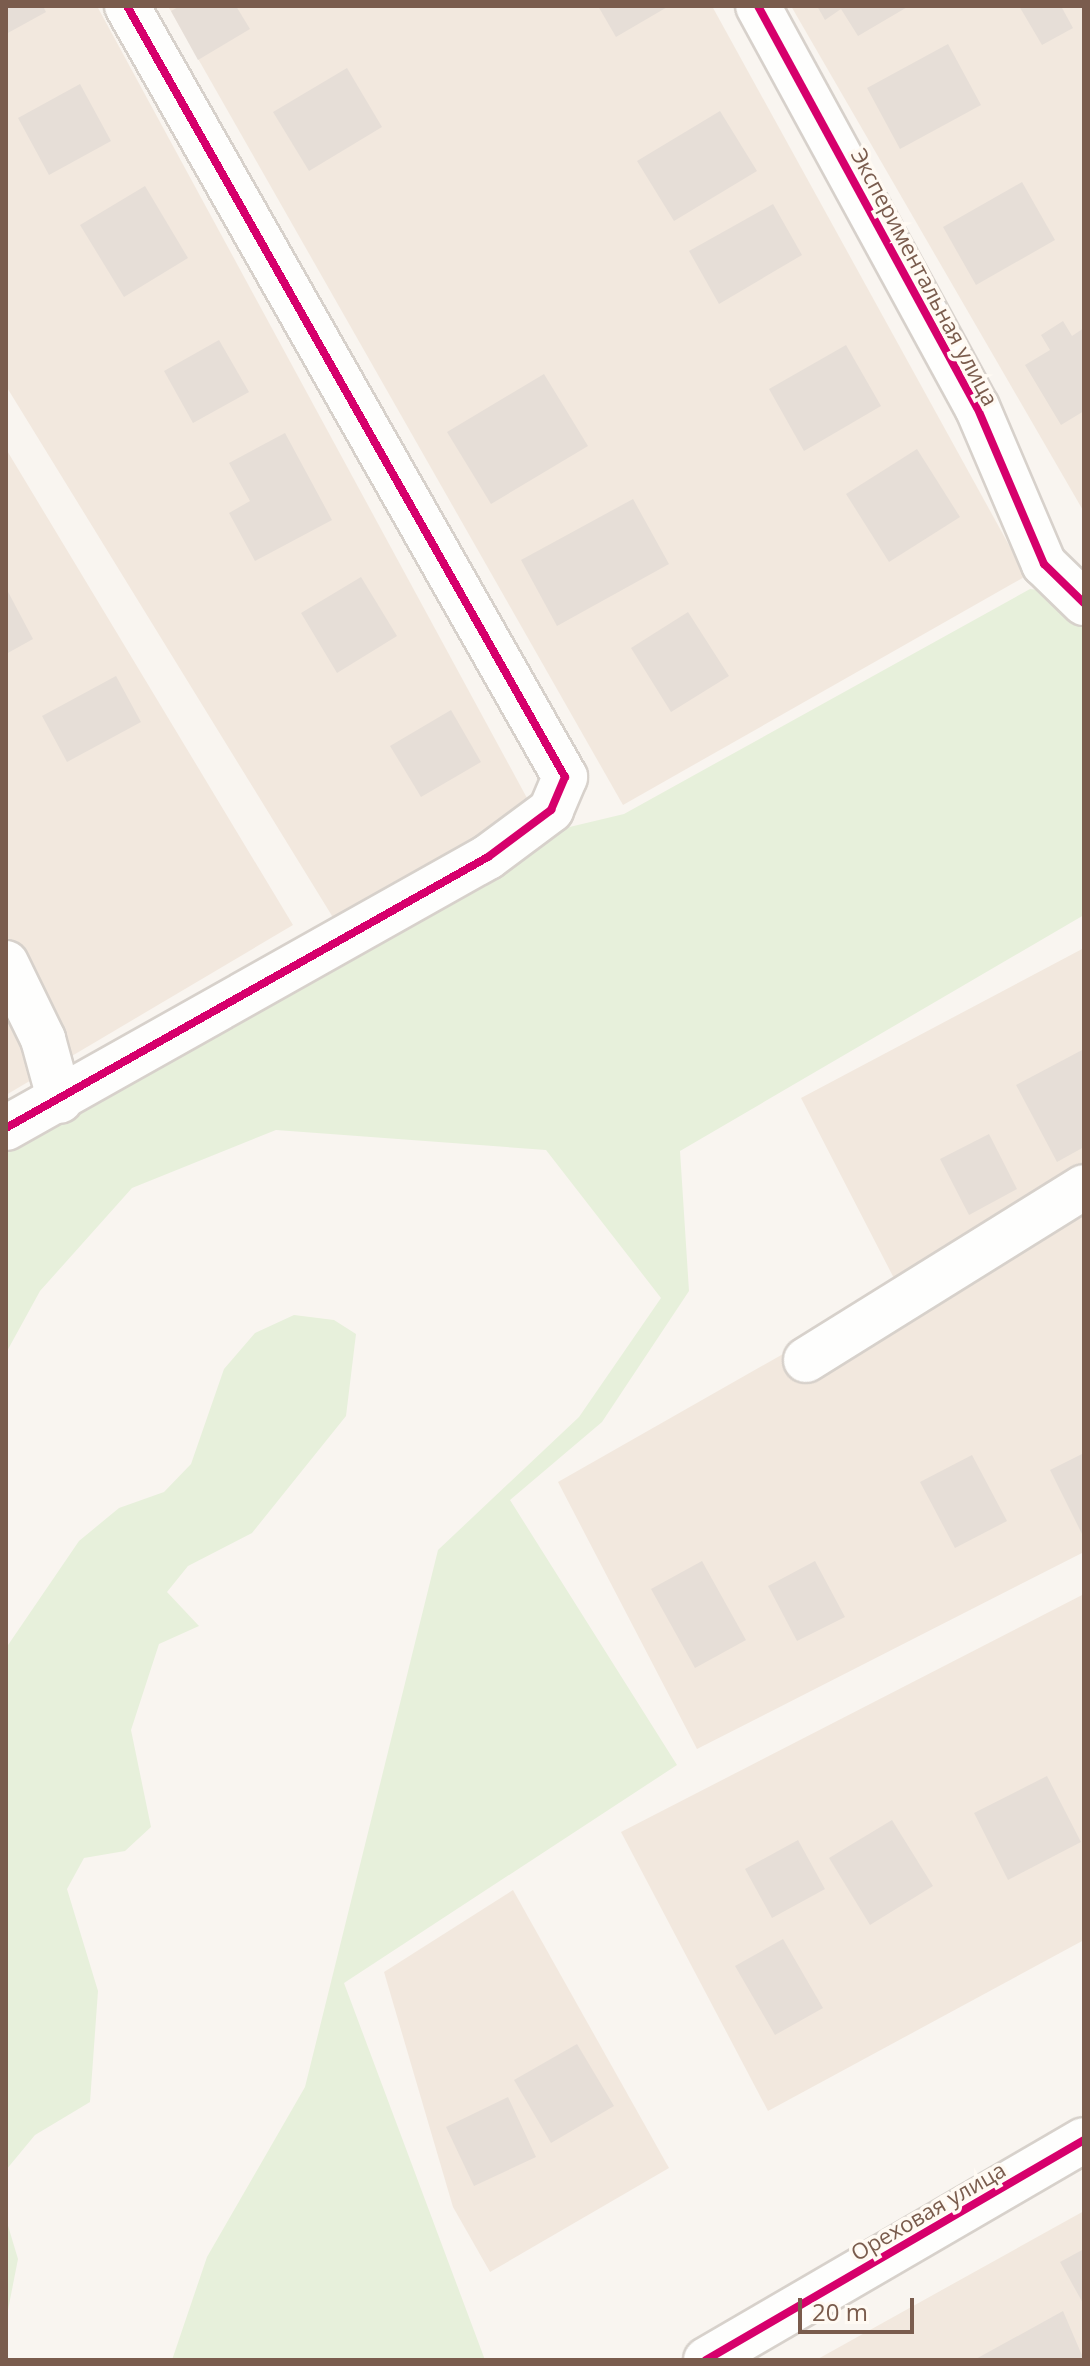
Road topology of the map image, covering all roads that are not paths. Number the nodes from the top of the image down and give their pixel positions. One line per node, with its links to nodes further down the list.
1 (127, 6): 5 (street)
2 (758, 6): 3 (street, Экспериментальная улица)
3 (1084, 603)
4 (6, 963): 5 (street)
5 (60, 1101): 6 (street)
6 (6, 1128)
7 (1084, 1187): 8 (street)
8 (806, 1360)
9 (1084, 2140): 10 (street, Ореховая улица)
10 (731, 2354)

